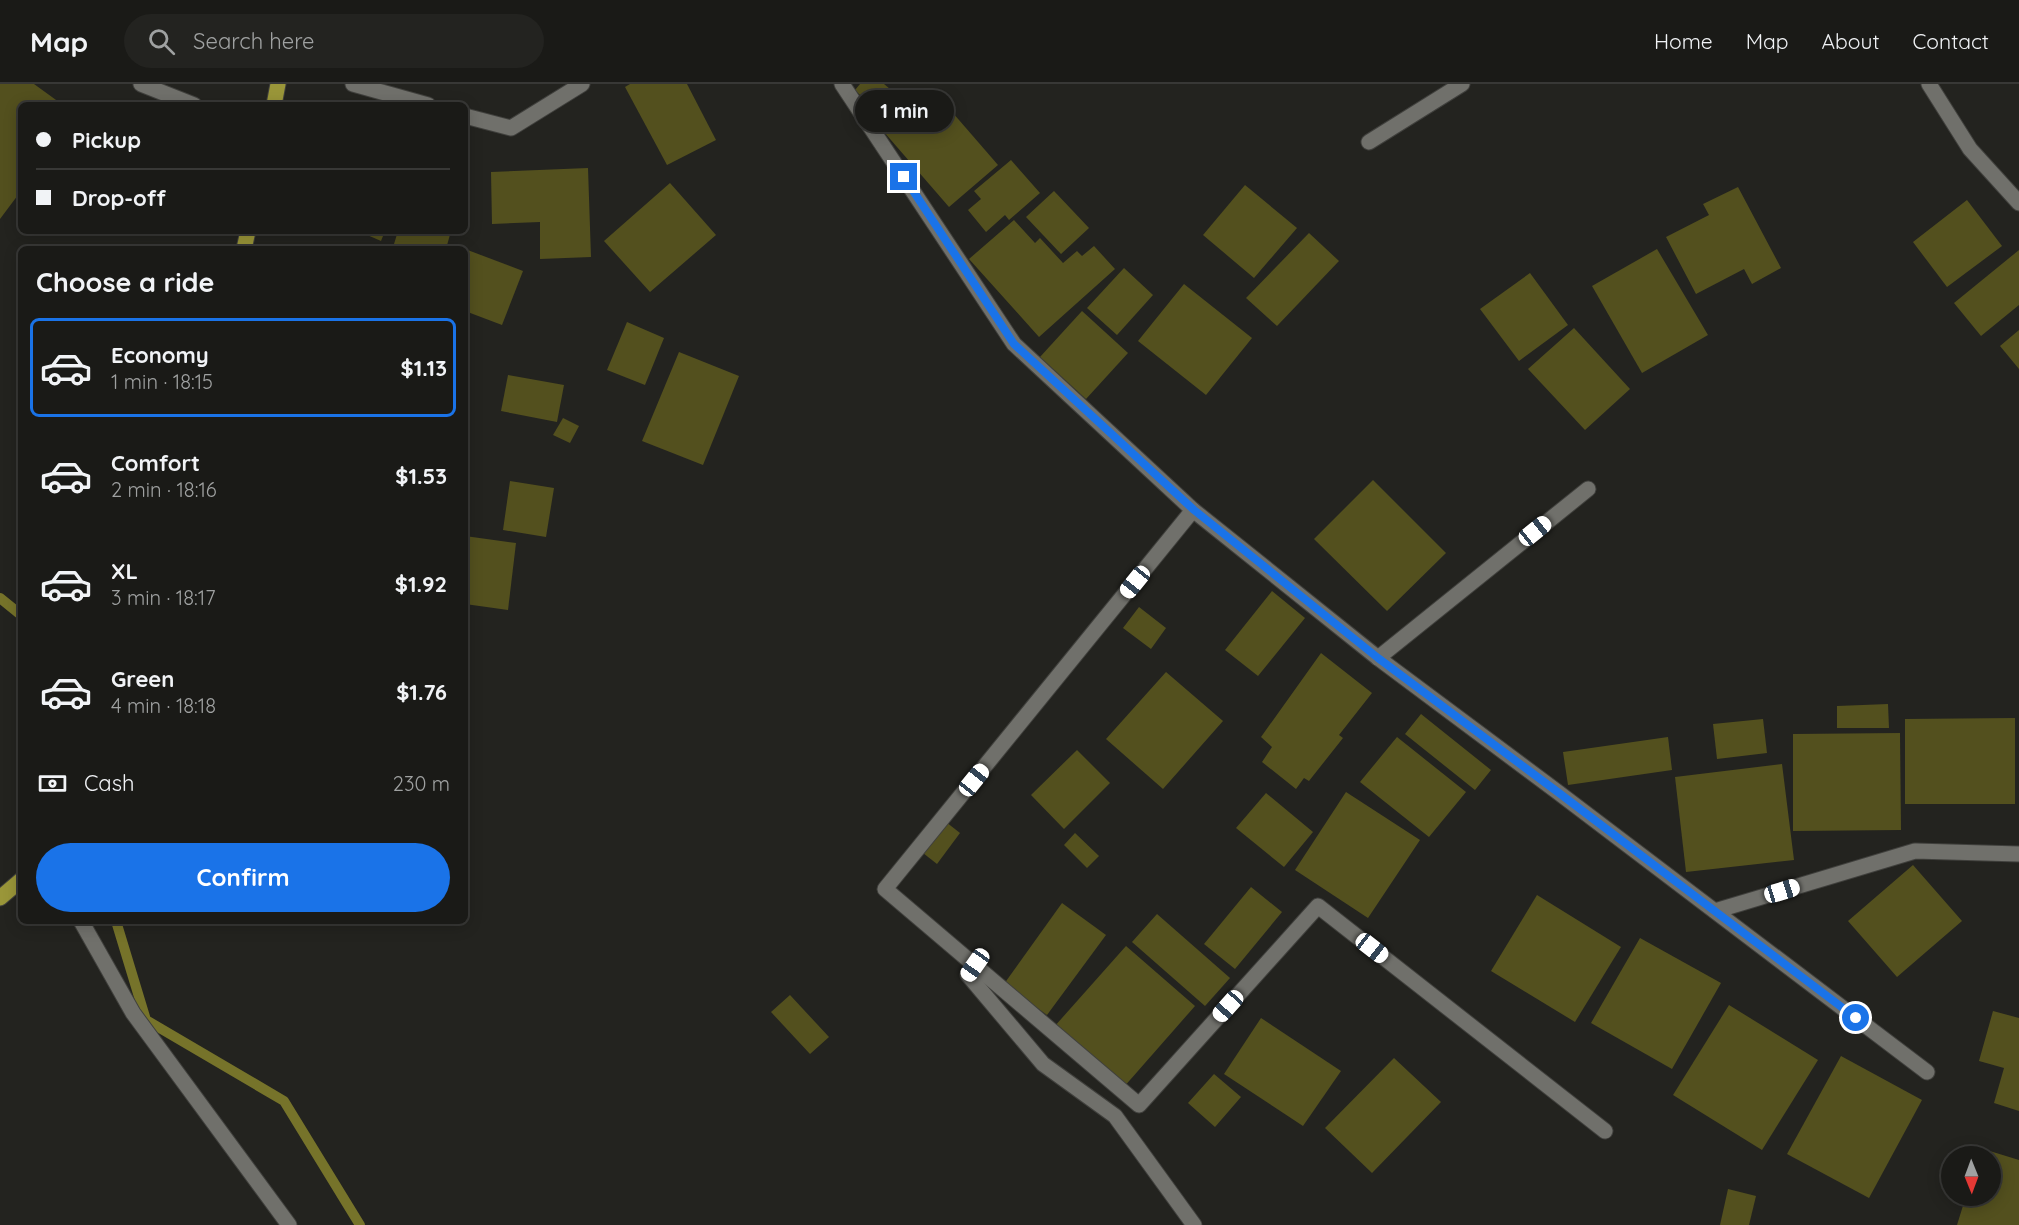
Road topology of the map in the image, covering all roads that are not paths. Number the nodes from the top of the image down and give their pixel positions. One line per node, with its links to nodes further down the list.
1 (141, 84): 8 (street)
2 (278, 84): 9 (main road)
3 (353, 84): 10 (street)
4 (582, 84): 11 (street)
5 (842, 84): 15 (street)
6 (1462, 84): 12 (street)
7 (1929, 84): 13 (street)
8 (186, 102)
9 (275, 102)
10 (417, 102)
11 (468, 117)
12 (1369, 142)
13 (2019, 203)
14 (1588, 489): 16 (street)
15 (1194, 510): 16 (street); 22 (street)
16 (1378, 658): 20 (street)
17 (2019, 854): 20 (street)
18 (18, 883): 19 (main road)
19 (0, 898)
20 (1715, 911): 23 (street)
21 (83, 924): 25 (street)
22 (975, 965): 24 (street); 26 (street)
23 (1927, 1071)
24 (1605, 1131)
25 (289, 1225)
26 (1194, 1225)

